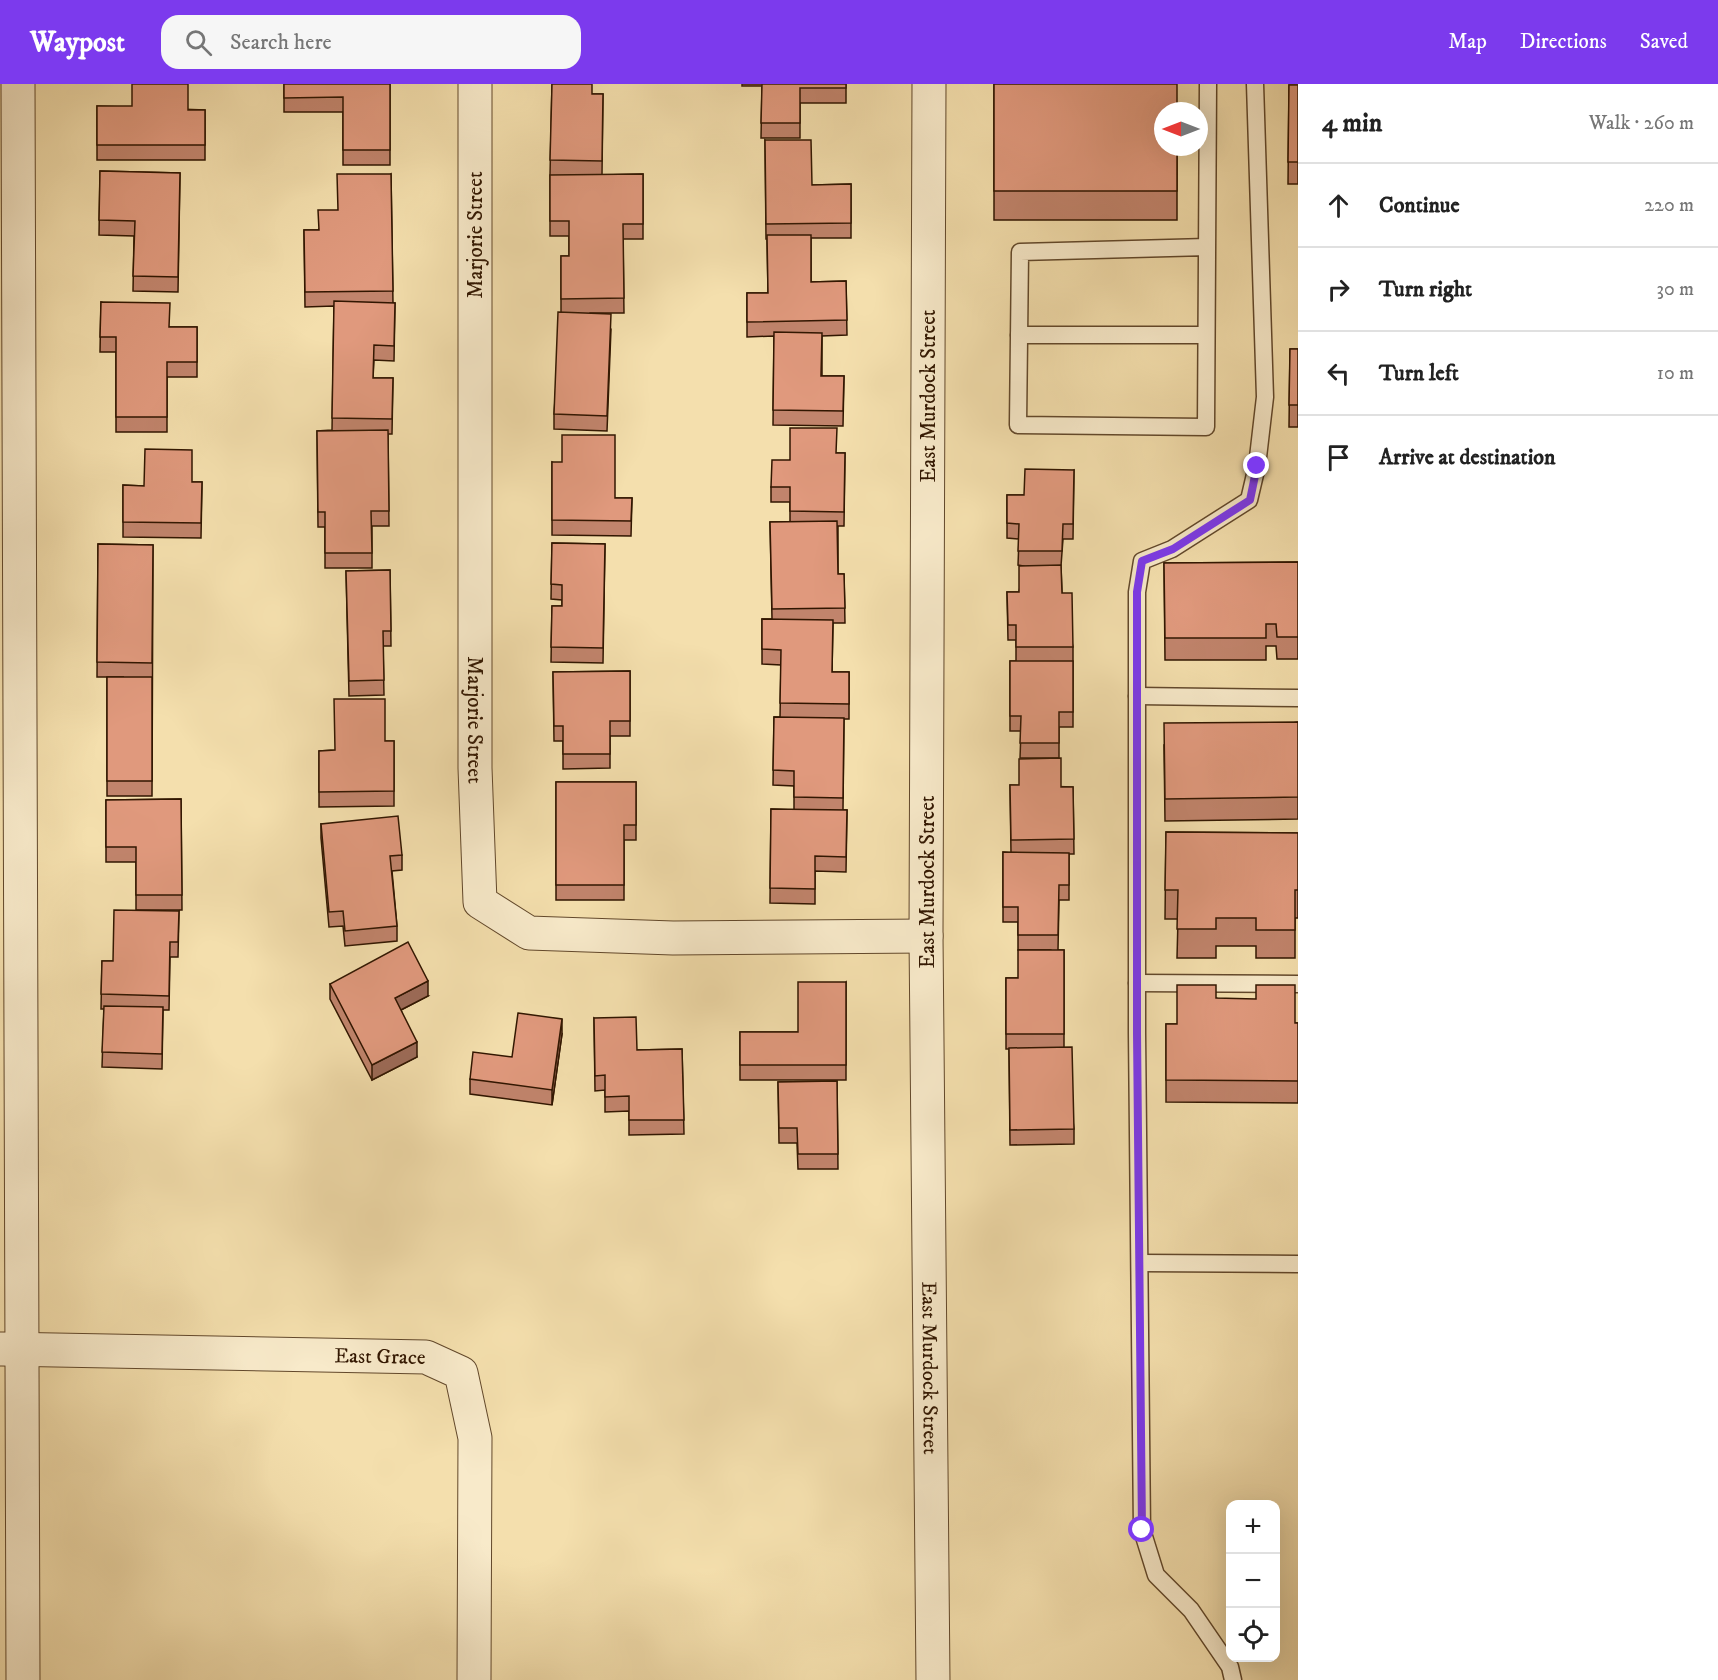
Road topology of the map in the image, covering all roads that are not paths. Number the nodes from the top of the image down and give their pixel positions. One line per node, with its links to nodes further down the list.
1 (18, 84): 16 (street)
2 (475, 84): 11 (street, Marjorie Street)
3 (929, 84): 11 (street, East Murdock Street)
4 (1208, 84): 6 (lane)
5 (1255, 84): 9 (lane)
6 (1207, 247): 7 (lane); 8 (lane)
7 (1019, 334): 8 (lane); 8 (lane)
8 (1206, 335)
9 (1137, 696): 10 (lane); 12 (lane)
10 (1298, 698)
11 (926, 936): 19 (street, East Murdock Street)
12 (1137, 983): 13 (lane); 14 (lane)
13 (1298, 984)
14 (1140, 1263): 15 (lane); 20 (lane)
15 (1298, 1264)
16 (11, 1349): 17 (street); 18 (street, East Grace)
17 (23, 1680)
18 (474, 1680)
19 (933, 1680)
20 (1233, 1680)

